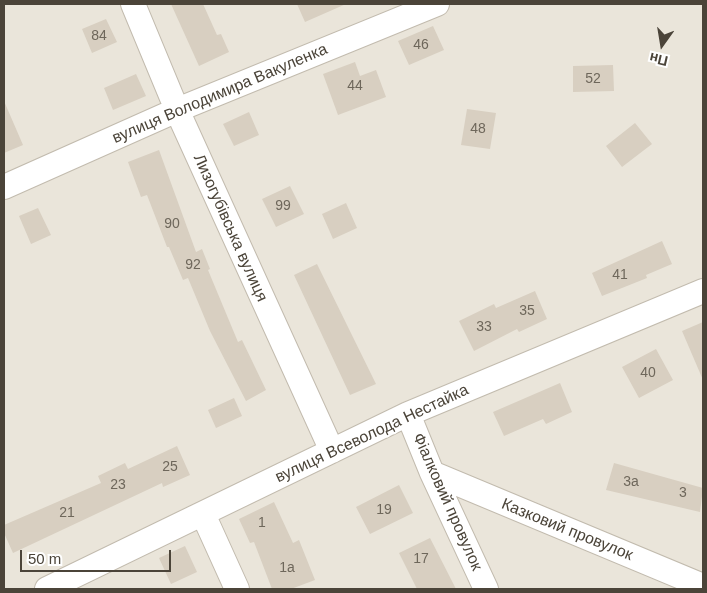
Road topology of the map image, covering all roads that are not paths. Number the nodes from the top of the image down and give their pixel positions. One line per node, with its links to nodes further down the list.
1 (132, 4): 3 (street, Лизогубівська вулиця)
2 (438, 4): 3 (street, вулиця Володимира Вакуленка)
3 (177, 110): 4 (street, вулиця Володимира Вакуленка); 7 (street, Лизогубівська вулиця)
4 (4, 188)
5 (703, 291): 6 (street, вулиця Всеволода Нестайка)
6 (408, 414): 7 (street, вулиця Всеволода Нестайка); 8 (street, Фіалковий провулок)
7 (332, 451): 9 (street, вулиця Всеволода Нестайка)
8 (432, 474): 10 (street, Казковий провулок); 13 (street, Фіалковий провулок)
9 (203, 514): 11 (street, вулиця Всеволода Нестайка); 12 (street)
10 (703, 586)
11 (47, 589)
12 (237, 589)
13 (486, 589)

